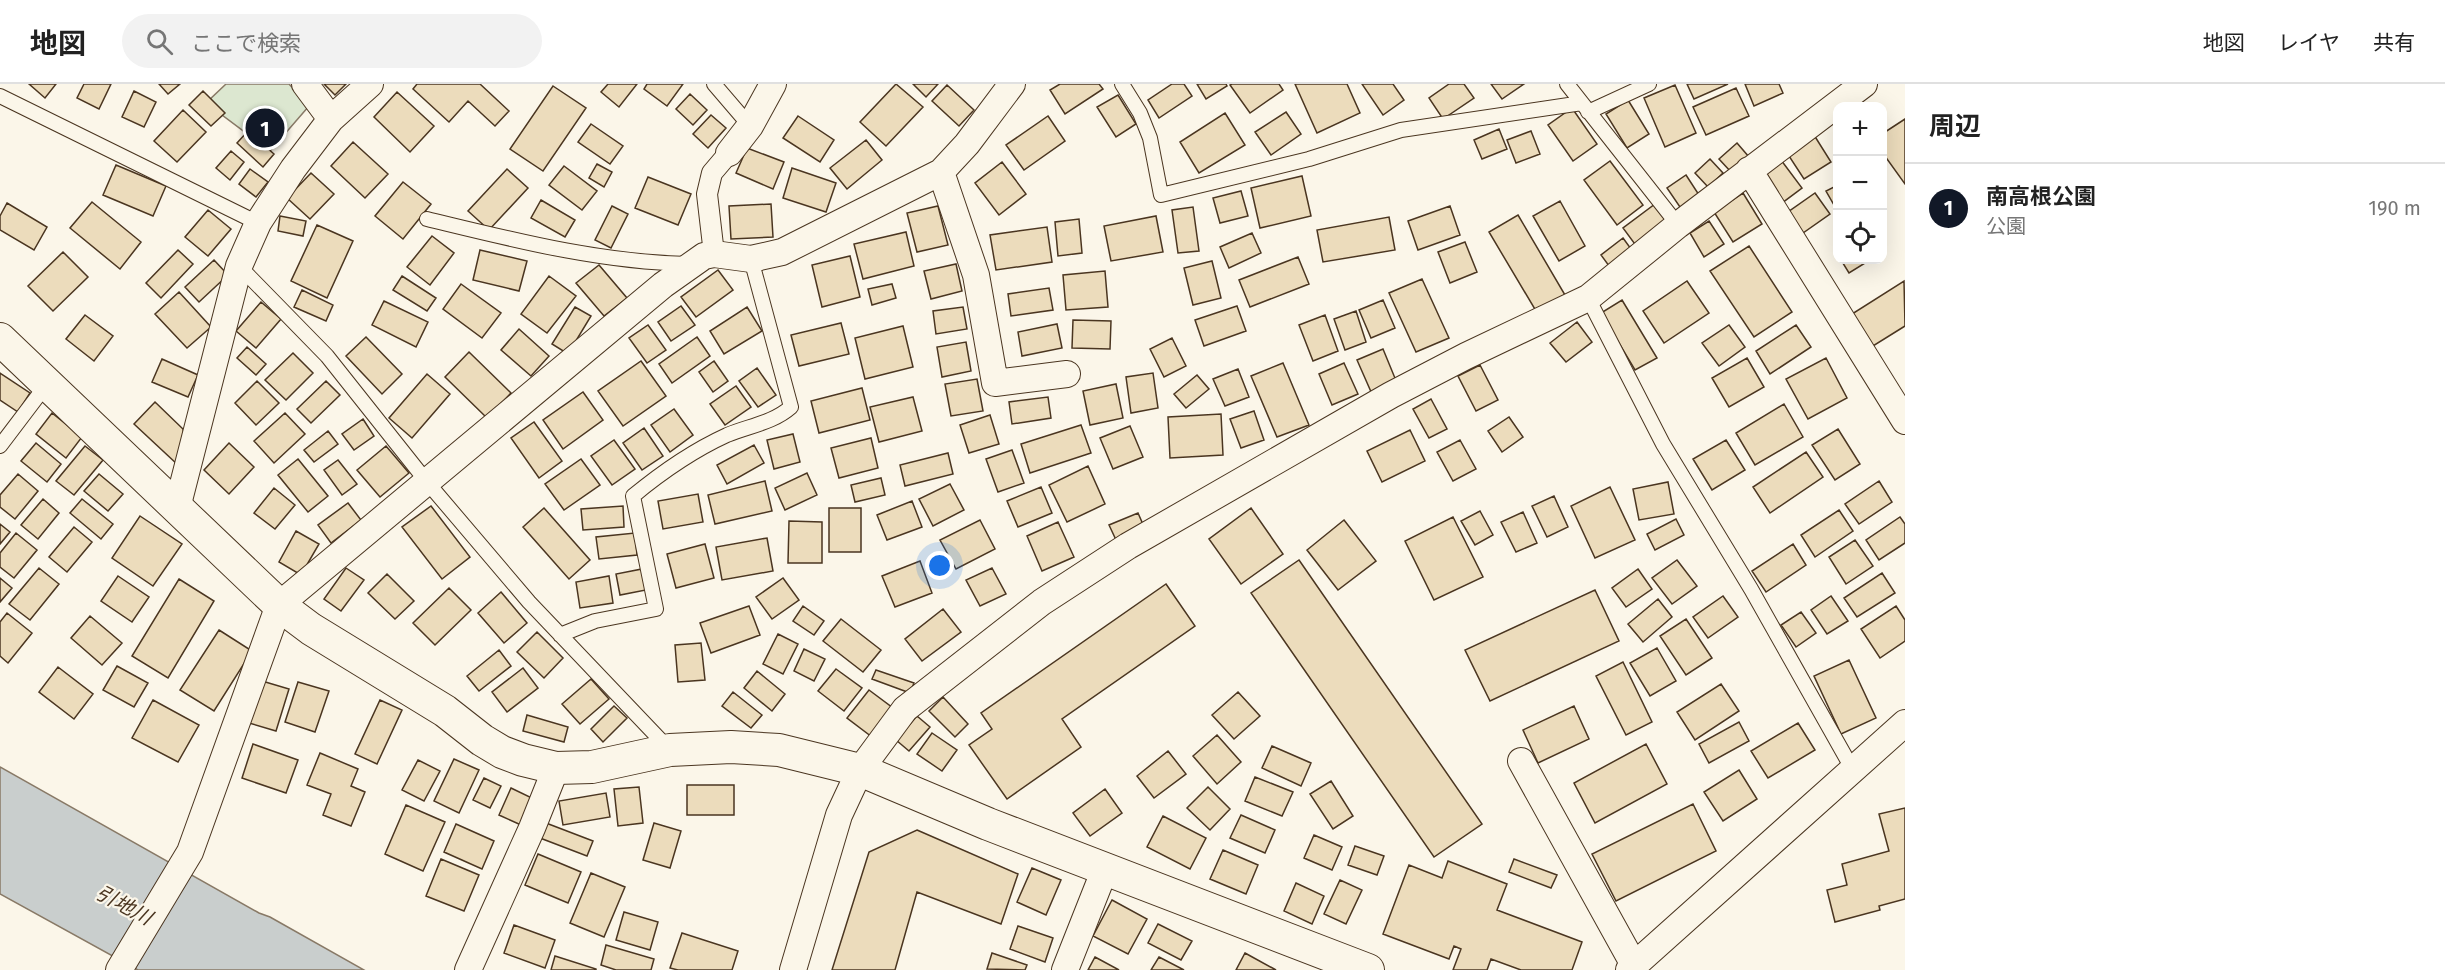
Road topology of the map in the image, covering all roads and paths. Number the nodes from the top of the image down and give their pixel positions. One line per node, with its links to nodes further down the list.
1 (305, 84): 12 (street)
2 (370, 84): 12 (street)
3 (714, 84): 13 (lane)
4 (773, 84): 13 (street)
5 (1012, 84): 16 (street)
6 (1122, 84): 11 (lane)
7 (1567, 84): 11 (lane)
8 (1648, 84): 11 (lane)
9 (1864, 84): 15 (street)
10 (0, 96): 18 (lane)
11 (1585, 107): 19 (lane)
12 (331, 119): 18 (street)
13 (750, 126): 14 (street)
14 (729, 153): 20 (street)
15 (1749, 170): 19 (street); 27 (street)
16 (941, 172): 21 (street); 25 (street)
17 (427, 219): 20 (lane)
18 (258, 223): 22 (street)
19 (1678, 225): 23 (street)
20 (704, 259): 21 (street); 29 (street)
21 (751, 259): 32 (lane)
22 (239, 266): 29 (lane); 30 (street)
23 (1588, 298): 37 (street); 38 (lane)
24 (0, 339): 26 (street)
25 (1067, 374)
26 (47, 384): 28 (lane); 30 (street)
27 (1905, 421)
28 (0, 446)
29 (427, 482): 31 (street); 32 (lane)
30 (177, 508): 31 (street)
31 (279, 605): 36 (street); 41 (street)
32 (560, 635): 34 (lane)
33 (1905, 723): 38 (street)
34 (670, 750): 36 (street); 37 (street)
35 (1521, 761): 40 (street)
36 (556, 768): 42 (street)
37 (860, 770): 39 (street); 43 (street)
38 (1853, 770): 40 (street)
39 (1105, 870): 44 (street); 45 (street)
40 (1632, 968)
41 (119, 969)
42 (468, 970)
43 (793, 970)
44 (1065, 970)
45 (1368, 970)

